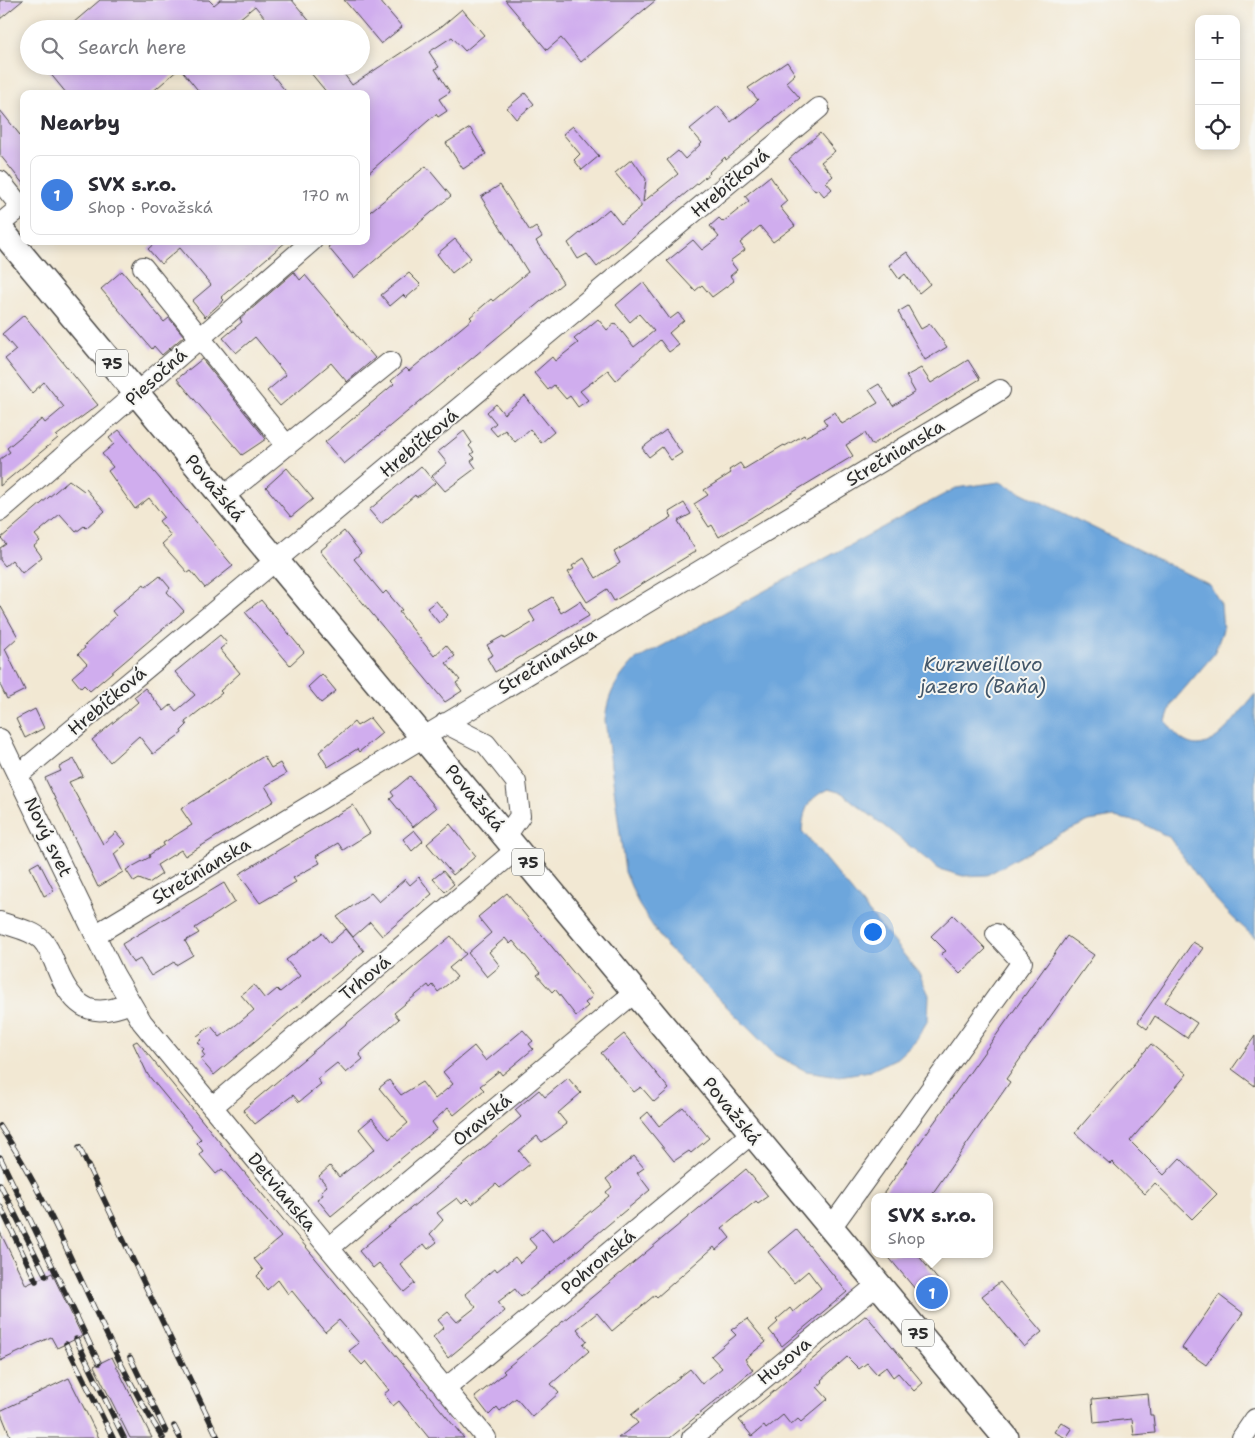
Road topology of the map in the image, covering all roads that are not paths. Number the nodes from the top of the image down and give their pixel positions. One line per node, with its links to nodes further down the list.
1 (819, 108): 15 (street, Hrebíčková)
2 (0, 181): 3 (street)
3 (20, 204)
4 (20, 208): 5 (street)
5 (0, 229): 11 (main road, Považská / 75)
6 (307, 245): 8 (street, Piesočná)
7 (143, 268): 8 (street)
8 (201, 337): 11 (street, Piesočná); 12 (street)
9 (390, 362): 12 (street)
10 (1000, 390): 16 (street, Strečnianska)
11 (138, 394): 13 (main road, Považská / 75); 14 (street, Piesočná)
12 (287, 446): 13 (street)
13 (223, 497): 15 (main road, Považská / 75)
14 (0, 511)
15 (276, 562): 17 (main road, Považská / 75); 19 (street, Hrebíčková)
16 (445, 723): 17 (street, Strečnianska); 20 (street, Trhová)
17 (423, 736): 20 (main road, Považská / 75); 23 (street, Strečnianska)
18 (0, 739): 19 (street, Nový svet)
19 (18, 775): 23 (street, Nový svet)
20 (512, 842): 24 (main road, Považská / 75); 26 (street, Trhová)
21 (0, 922): 25 (street)
22 (996, 934): 28 (street)
23 (95, 935): 25 (street, Detvianska)
24 (635, 992): 27 (main road, Považská / 75); 29 (street, Oravská)
25 (130, 1003): 26 (street, Detvianska)
26 (212, 1108): 29 (street, Detvianska)
27 (751, 1134): 28 (main road, Považská / 75); 31 (street, Pohronská)
28 (830, 1229): 30 (main road, Považská / 75)
29 (329, 1248): 31 (street, Detvianska)
30 (877, 1284): 34 (street, Husova); 35 (main road, Považská / 75)
31 (445, 1389): 33 (street, Detvianska)
32 (1255, 1419): 36 (street)
33 (486, 1438)
34 (692, 1438)
35 (1006, 1438)
36 (1243, 1438)

